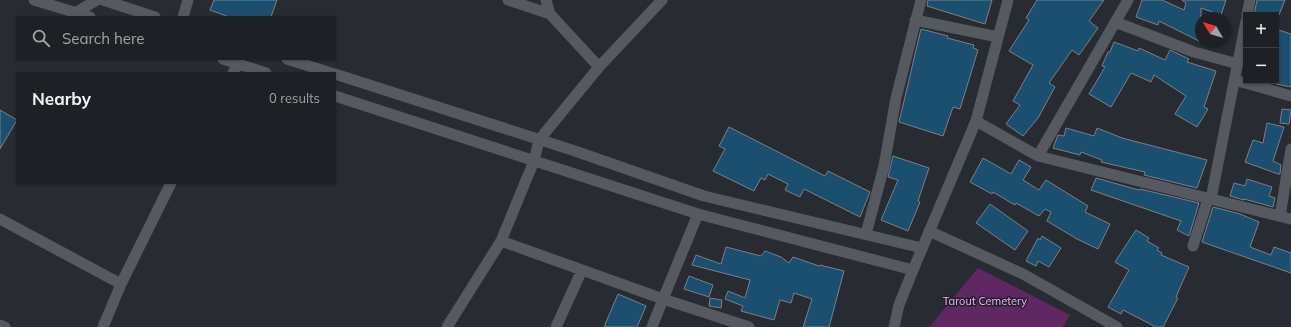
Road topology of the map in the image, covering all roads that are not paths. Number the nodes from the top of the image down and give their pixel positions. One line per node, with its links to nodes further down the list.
1 (34, 0): 13 (street)
2 (97, 0): 13 (street)
3 (103, 0): 16 (street)
4 (188, 0): 17 (street)
5 (508, 0): 14 (street)
6 (546, 0): 14 (street)
7 (662, 0): 25 (street)
8 (921, 0): 18 (street)
9 (1008, 0): 20 (street)
10 (1128, 0): 19 (street)
11 (1250, 0): 12 (street)
12 (1248, 12)
13 (75, 13): 15 (street)
14 (550, 14): 25 (street)
15 (86, 16)
16 (152, 16)
17 (183, 16)
18 (915, 20): 20 (street); 45 (street)
19 (1115, 22): 24 (street); 36 (street)
20 (998, 37): 33 (street)
21 (1243, 37): 24 (street)
22 (224, 60): 26 (street)
23 (290, 60): 28 (street)
24 (1238, 64): 30 (street)
25 (599, 67): 34 (street)
26 (235, 68): 27 (street)
27 (260, 72)
28 (328, 72)
29 (336, 74): 34 (street)
30 (1235, 80): 32 (street); 39 (street)
31 (336, 96): 37 (street)
32 (1291, 96)
33 (976, 121): 36 (street); 44 (street)
34 (539, 140): 37 (street); 45 (street)
35 (1291, 149): 41 (street)
36 (1038, 156): 39 (street)
37 (534, 161): 40 (street); 46 (street)
38 (171, 184): 51 (street)
39 (1210, 199): 41 (street); 47 (street)
40 (698, 214): 50 (street); 52 (street)
41 (1280, 216): 43 (street)
42 (0, 219): 51 (street)
43 (1291, 219)
44 (929, 231): 48 (street); 61 (street)
45 (866, 234): 48 (street)
46 (501, 241): 49 (street); 57 (street)
47 (1193, 246)
48 (922, 248): 50 (street)
49 (582, 270): 52 (street); 58 (street)
50 (913, 270): 60 (street)
51 (121, 284): 56 (street)
52 (663, 299): 54 (street); 59 (street)
53 (0, 324): 55 (street)
54 (745, 326)
55 (5, 327)
56 (103, 327)
57 (447, 327)
58 (556, 327)
59 (652, 327)
60 (894, 327)
61 (1117, 327)

